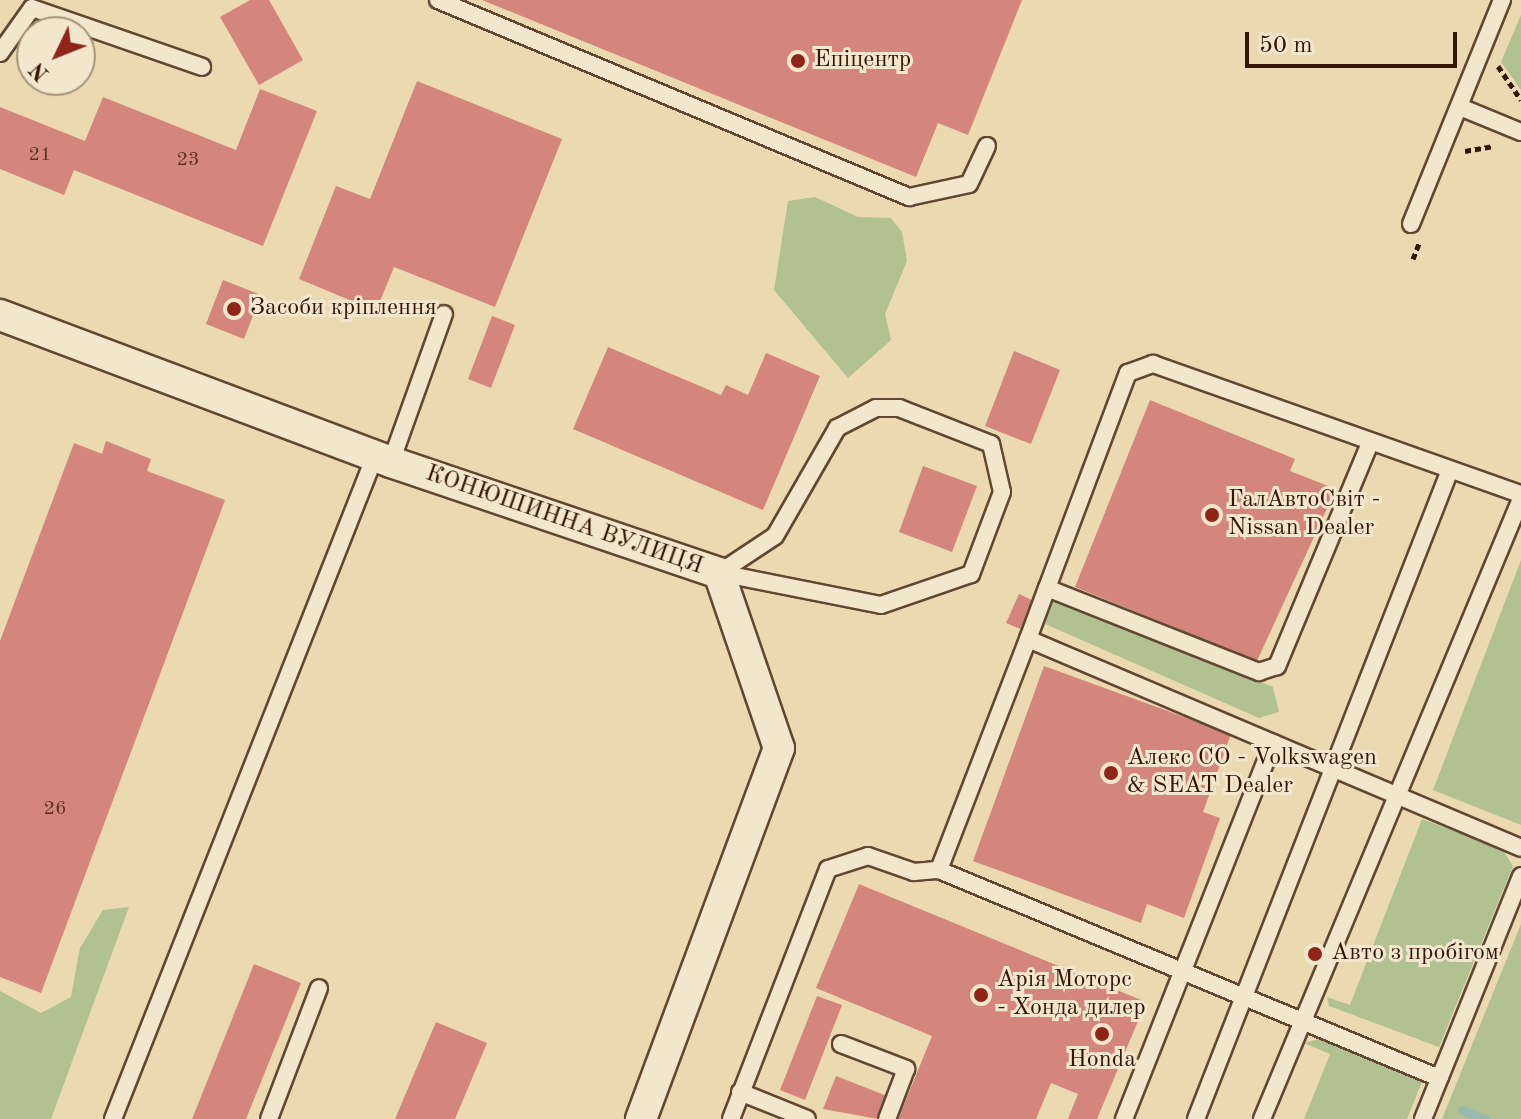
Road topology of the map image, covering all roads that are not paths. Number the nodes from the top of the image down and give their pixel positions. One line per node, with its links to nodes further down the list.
1 (438, 0): 7 (lane)
2 (1502, 0): 5 (lane)
3 (0, 53): 4 (lane)
4 (202, 67)
5 (1460, 107): 6 (lane); 8 (lane)
6 (1521, 132)
7 (987, 146)
8 (1418, 228)
9 (444, 314): 12 (lane)
10 (0, 315): 12 (street, КОНЮШИННА ВУЛИЦЯ)
11 (1370, 443): 13 (lane); 16 (lane); 16 (lane)
12 (383, 459): 15 (street, КОНЮШИННА ВУЛИЦЯ); 31 (lane)
13 (1450, 470): 14 (lane); 19 (lane)
14 (1521, 496): 20 (lane)
15 (719, 573): 15 (lane); 33 (street, КОНЮШИННА ВУЛИЦЯ)
16 (1047, 588): 17 (lane)
17 (1028, 639): 18 (lane); 22 (lane)
18 (1273, 743): 19 (lane); 24 (lane)
19 (1333, 768): 20 (lane); 26 (lane)
20 (1397, 795): 21 (lane); 27 (lane)
21 (1521, 848)
22 (939, 870): 24 (lane); 30 (lane)
23 (1521, 876): 29 (lane)
24 (1184, 972): 26 (lane); 37 (lane)
25 (319, 988): 32 (lane)
26 (1244, 996): 27 (lane); 38 (lane)
27 (1302, 1020): 29 (lane); 39 (lane)
28 (841, 1044): 36 (lane)
29 (1439, 1078): 40 (lane)
30 (740, 1092): 34 (lane); 35 (lane)
31 (113, 1119)
32 (269, 1119)
33 (641, 1119)
34 (731, 1119)
35 (807, 1119)
36 (887, 1119)
37 (1124, 1119)
38 (1196, 1119)
39 (1262, 1119)
40 (1423, 1119)

